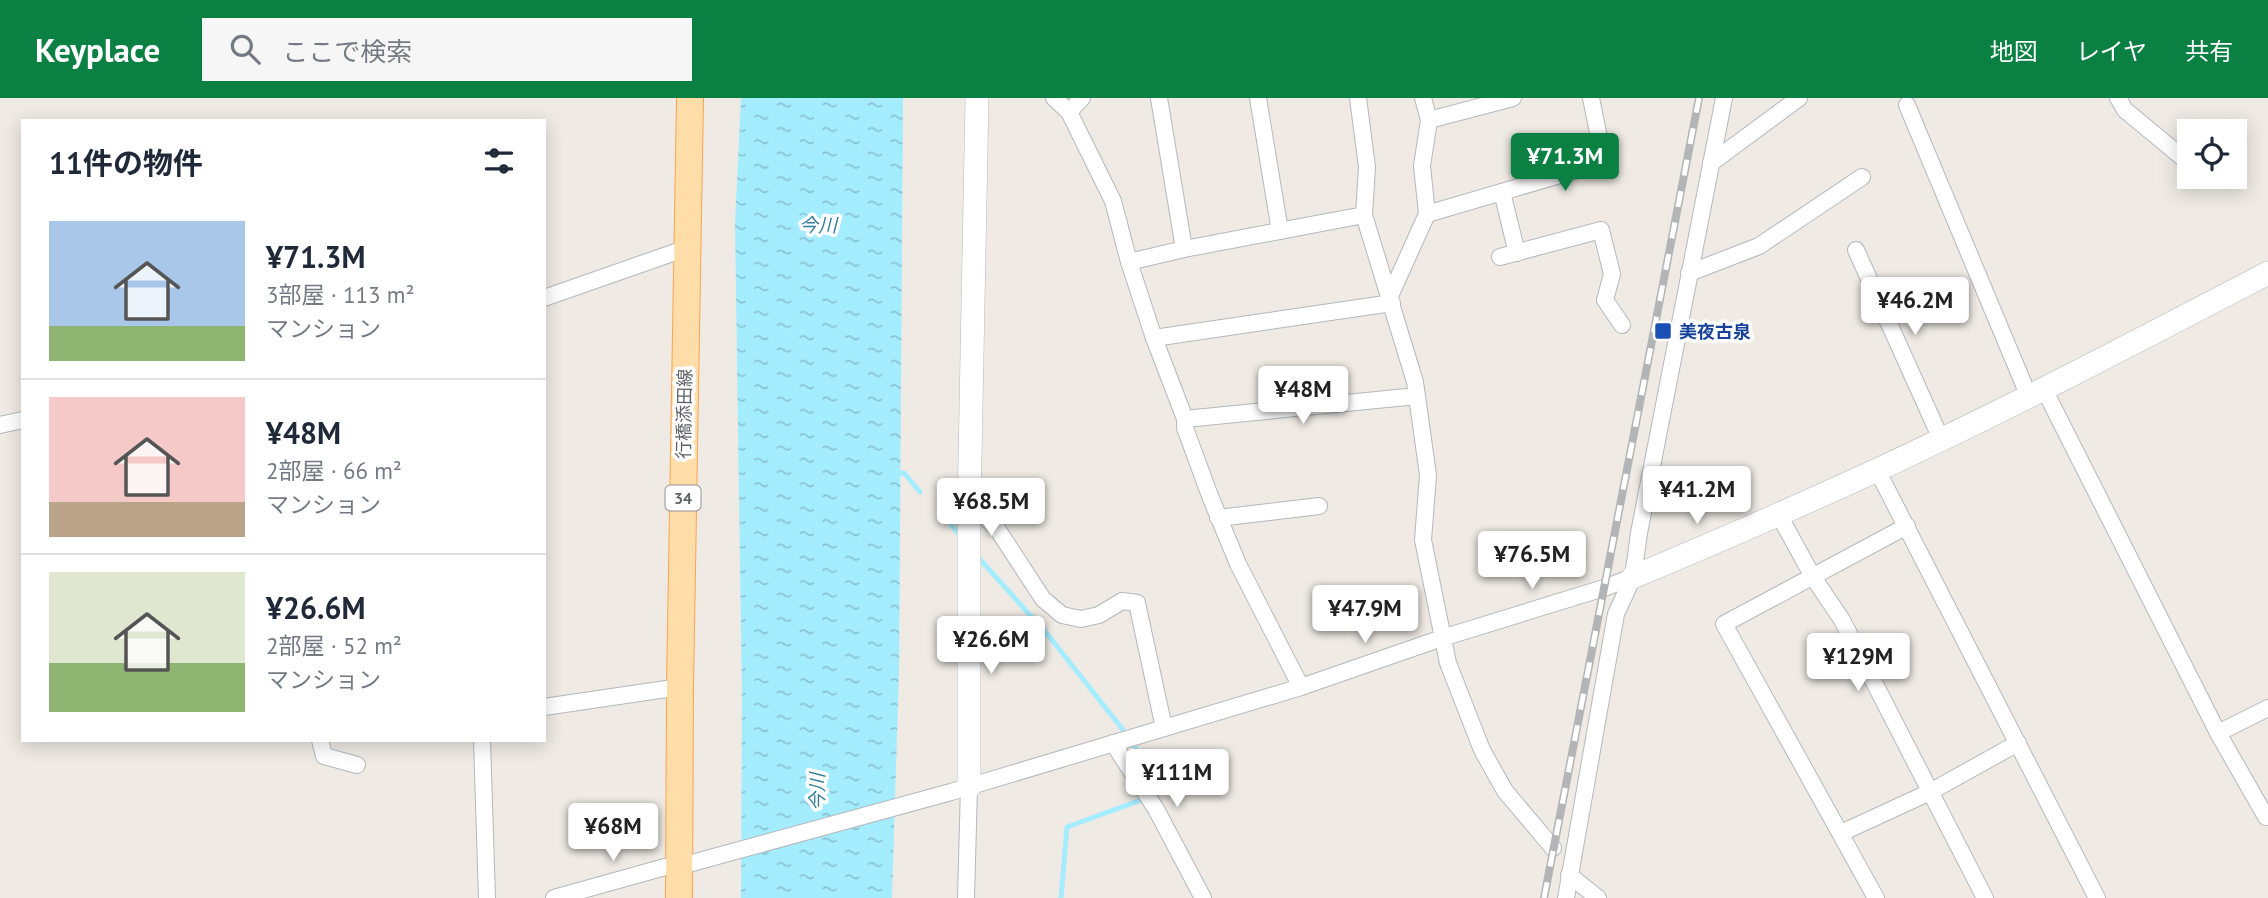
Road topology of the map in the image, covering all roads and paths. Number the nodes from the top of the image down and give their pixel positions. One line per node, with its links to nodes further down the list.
1 (690, 98): 24 (main road, 行橋添田線 / 34)
2 (977, 98): 43 (street)
3 (1054, 98): 15 (street)
4 (1082, 98): 15 (street)
5 (1159, 98): 25 (street)
6 (1258, 98): 23 (street)
7 (1357, 98): 22 (street)
8 (1423, 98): 16 (street)
9 (1513, 98): 16 (street)
10 (1591, 98): 20 (street)
11 (1724, 98): 18 (street)
12 (1799, 98): 18 (street)
13 (2118, 98): 17 (street)
14 (1907, 105): 36 (street)
15 (1069, 112): 29 (street)
16 (1429, 120): 21 (street)
17 (2177, 153)
18 (1711, 163): 30 (street)
19 (1862, 177): 30 (street)
20 (1502, 192): 21 (street); 27 (street)
21 (1427, 214): 33 (street)
22 (1364, 215): 23 (street); 33 (street)
23 (1280, 231): 25 (street)
24 (687, 248): 32 (street); 51 (main road, 行橋添田線 / 34)
25 (1184, 249): 29 (street)
26 (1856, 250): 41 (street)
27 (1517, 253): 28 (street); 34 (street)
28 (1500, 257)
29 (1129, 262): 35 (street)
30 (1689, 273): 48 (street)
31 (2268, 273): 36 (street)
32 (546, 297)
33 (1391, 300): 35 (street); 37 (street)
34 (1622, 326)
35 (1154, 338): 38 (street)
36 (2036, 393): 41 (street); 56 (street)
37 (1417, 396): 38 (street); 50 (street)
38 (1185, 419): 46 (street)
39 (21, 420): 40 (street)
40 (0, 425)
41 (1941, 439): 42 (street)
42 (1877, 470): 45 (street); 47 (street)
43 (970, 506): 55 (street); 62 (street)
44 (1319, 506): 46 (street)
45 (1779, 515): 48 (street); 49 (street)
46 (1218, 518): 52 (street)
47 (1907, 526): 49 (street); 60 (street)
48 (1633, 577): 50 (street); 68 (street)
49 (1813, 577): 63 (street); 65 (street)
50 (1442, 638): 52 (street); 66 (street)
51 (680, 687): 53 (street); 67 (main road, 行橋添田線 / 34)
52 (1301, 687): 55 (street)
53 (546, 707)
54 (2268, 708): 56 (street)
55 (1164, 728): 59 (street)
56 (2218, 733): 64 (street)
57 (320, 742): 61 (street)
58 (482, 742): 69 (street)
59 (1115, 743): 62 (street); 73 (street)
60 (2018, 743): 63 (street); 78 (street)
61 (357, 765)
62 (960, 789): 67 (street); 72 (street)
63 (1930, 792): 65 (street); 77 (street)
64 (2268, 816)
65 (1841, 833): 76 (street)
66 (1553, 848)
67 (686, 864): 70 (street); 71 (main road, 行橋添田線 / 34)
68 (1569, 875): 74 (street); 75 (street)
69 (487, 898)
70 (554, 898)
71 (679, 898)
72 (966, 898)
73 (1203, 898)
74 (1566, 898)
75 (1598, 898)
76 (1876, 898)
77 (1985, 898)
78 (2097, 898)

